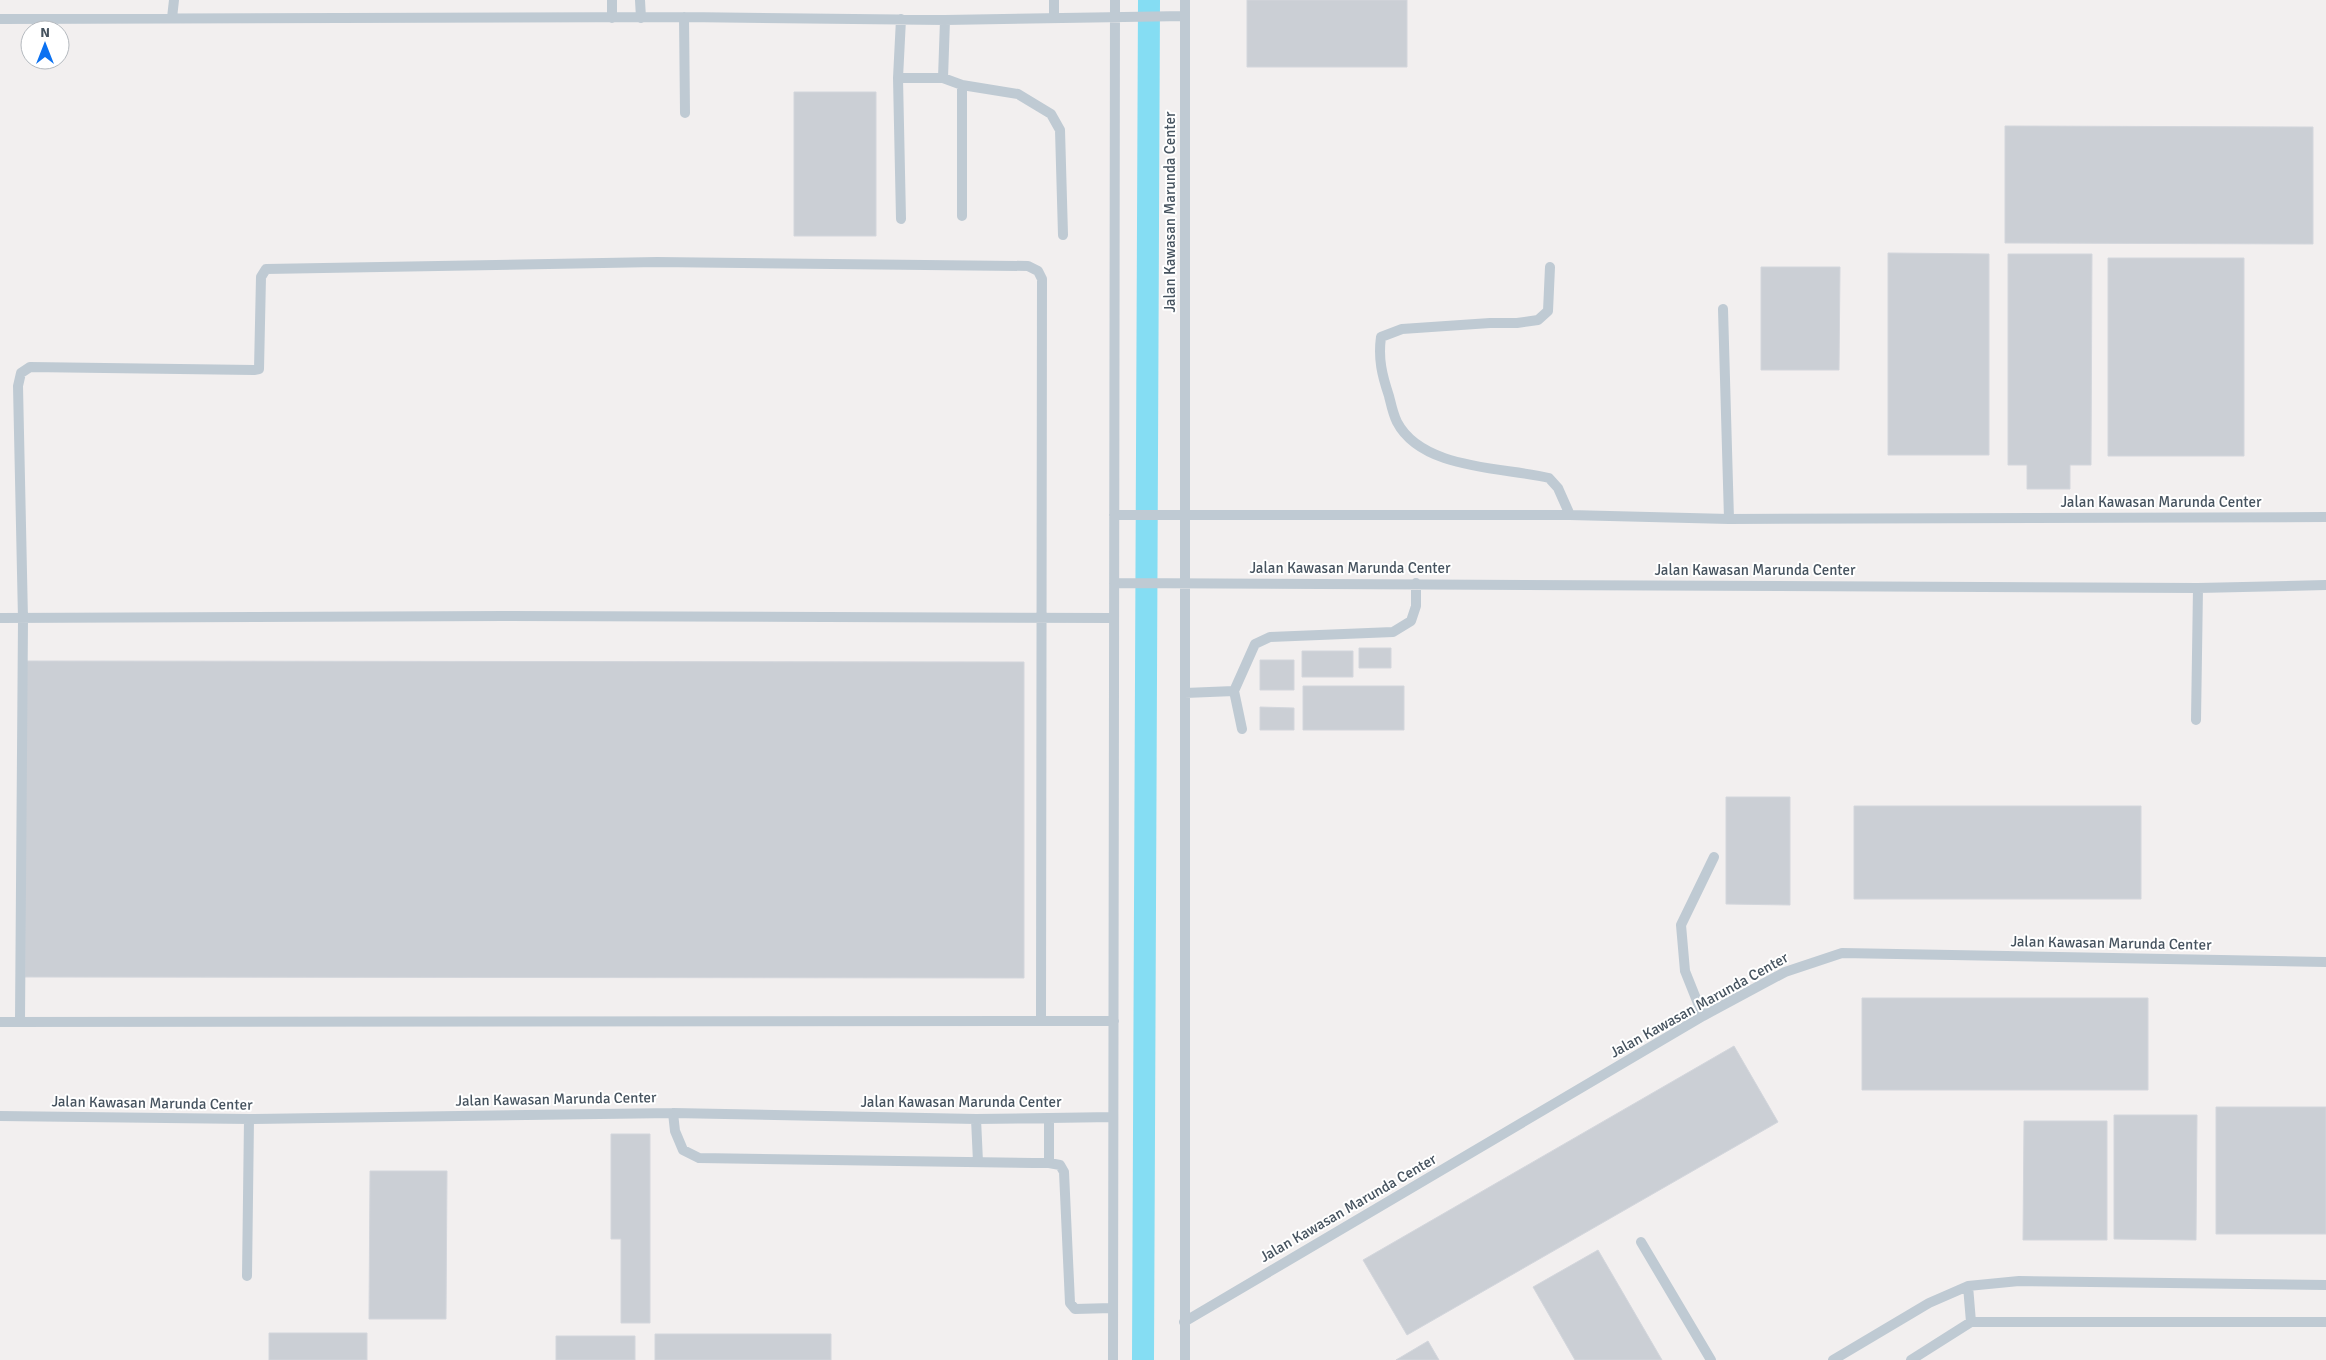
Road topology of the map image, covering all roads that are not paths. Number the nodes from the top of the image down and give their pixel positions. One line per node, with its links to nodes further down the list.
1 (174, 0): 10 (lane)
2 (612, 0): 11 (lane)
3 (640, 0): 12 (lane)
4 (1054, 0): 13 (lane)
5 (1115, 0): 7 (lane)
6 (1185, 0): 8 (lane, Jalan Kawasan Marunda Center)
7 (1118, 16): 8 (lane); 13 (lane); 26 (lane)
8 (1182, 16): 27 (lane, Jalan Kawasan Marunda Center)
9 (684, 17): 12 (lane); 15 (lane); 20 (lane)
10 (172, 18): 11 (lane); 14 (lane)
11 (612, 18): 12 (lane)
12 (641, 18)
13 (1054, 18): 16 (lane)
14 (0, 19)
15 (900, 19): 16 (lane); 17 (lane)
16 (945, 20): 18 (lane)
17 (898, 78): 18 (lane); 22 (lane)
18 (943, 78): 19 (lane)
19 (962, 85): 21 (lane); 23 (lane)
20 (685, 113)
21 (962, 216)
22 (901, 219)
23 (1063, 235)
24 (1550, 267): 28 (lane)
25 (1724, 309): 30 (lane)
26 (1118, 515): 27 (lane, Jalan Kawasan Marunda Center); 31 (lane)
27 (1181, 515): 28 (lane, Jalan Kawasan Marunda Center); 33 (lane, Jalan Kawasan Marunda Center)
28 (1570, 515): 30 (lane, Jalan Kawasan Marunda Center)
29 (2326, 517): 30 (lane, Jalan Kawasan Marunda Center)
30 (1729, 519)
31 (1118, 583): 33 (lane, Jalan Kawasan Marunda Center); 37 (lane)
32 (1416, 583): 33 (lane, Jalan Kawasan Marunda Center); 35 (lane, Jalan Kawasan Marunda Center); 40 (lane)
33 (1181, 584): 41 (lane, Jalan Kawasan Marunda Center)
34 (2326, 585): 35 (lane, Jalan Kawasan Marunda Center)
35 (2198, 588): 42 (lane)
36 (0, 618): 38 (lane)
37 (1114, 618): 39 (lane); 49 (lane)
38 (23, 619): 39 (lane); 39 (lane); 48 (lane)
39 (1042, 619): 47 (lane)
40 (1234, 691): 41 (lane); 43 (lane)
41 (1185, 693): 64 (lane, Jalan Kawasan Marunda Center)
42 (2196, 720)
43 (1242, 729)
44 (1714, 857): 46 (lane)
45 (2326, 962): 46 (lane, Jalan Kawasan Marunda Center)
46 (1704, 1016): 64 (lane, Jalan Kawasan Marunda Center)
47 (1041, 1020): 48 (lane); 49 (lane)
48 (20, 1021): 50 (lane)
49 (1114, 1021): 53 (lane)
50 (0, 1022)
51 (673, 1113): 55 (lane, Jalan Kawasan Marunda Center); 56 (lane, Jalan Kawasan Marunda Center); 57 (lane)
52 (0, 1116): 55 (lane, Jalan Kawasan Marunda Center)
53 (1113, 1117): 54 (lane, Jalan Kawasan Marunda Center); 63 (lane)
54 (1049, 1118): 56 (lane, Jalan Kawasan Marunda Center); 58 (lane)
55 (249, 1119): 60 (lane)
56 (976, 1119): 57 (lane)
57 (978, 1162): 58 (lane)
58 (1049, 1163): 63 (lane)
59 (1641, 1242): 69 (lane)
60 (247, 1276)
61 (2326, 1285): 62 (lane)
62 (1968, 1286): 65 (lane); 70 (lane)
63 (1112, 1308): 67 (lane)
64 (1184, 1322): 68 (lane, Jalan Kawasan Marunda Center)
65 (1971, 1322): 66 (lane); 71 (lane)
66 (2326, 1322)
67 (1113, 1360)
68 (1185, 1360)
69 (1711, 1360)
70 (1833, 1360)
71 (1910, 1360)

